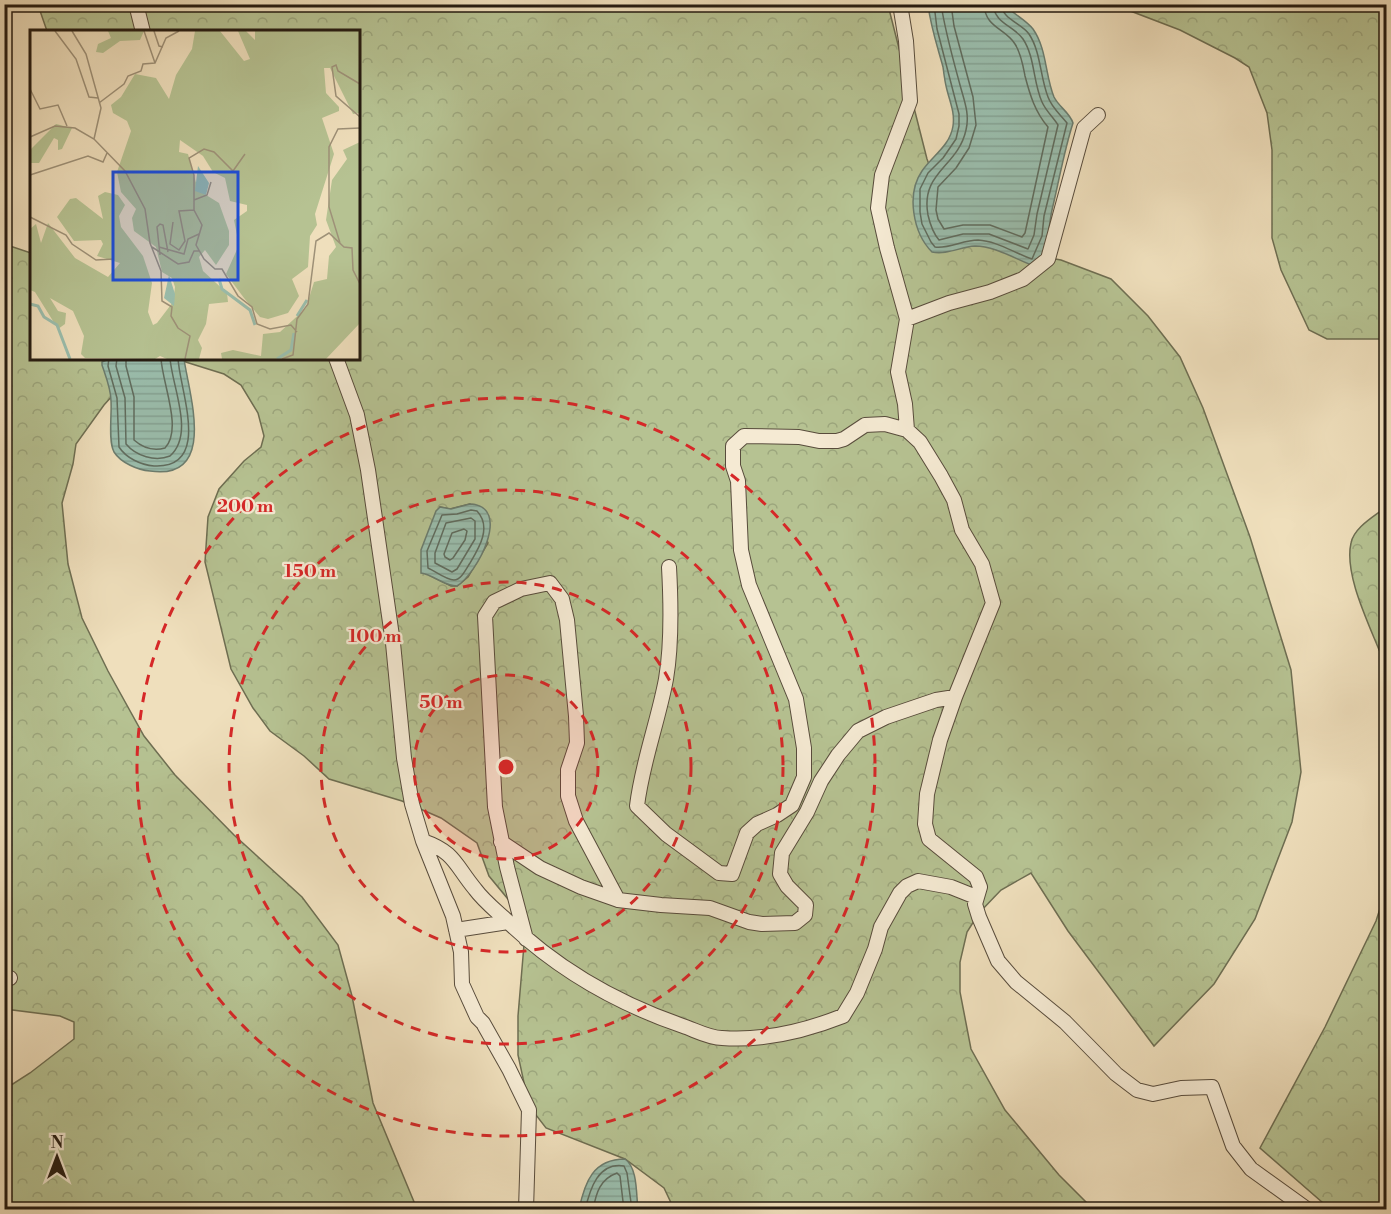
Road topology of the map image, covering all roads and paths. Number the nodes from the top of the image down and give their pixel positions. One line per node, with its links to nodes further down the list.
1 (136, 4): 3 (street)
2 (900, 4): 5 (street)
3 (142, 30)
4 (1098, 115): 5 (street)
5 (907, 319): 7 (street)
6 (337, 360): 10 (street)
7 (907, 430): 8 (street); 9 (street)
8 (669, 567)
9 (955, 697): 12 (street); 13 (street)
10 (423, 841): 14 (street); 15 (street)
11 (501, 842): 13 (street); 13 (street); 16 (street)
12 (976, 897): 16 (street); 18 (street)
13 (618, 900)
14 (508, 922): 15 (street); 16 (street)
15 (456, 930): 17 (street)
16 (526, 939)
17 (526, 1209)
18 (1308, 1209)

